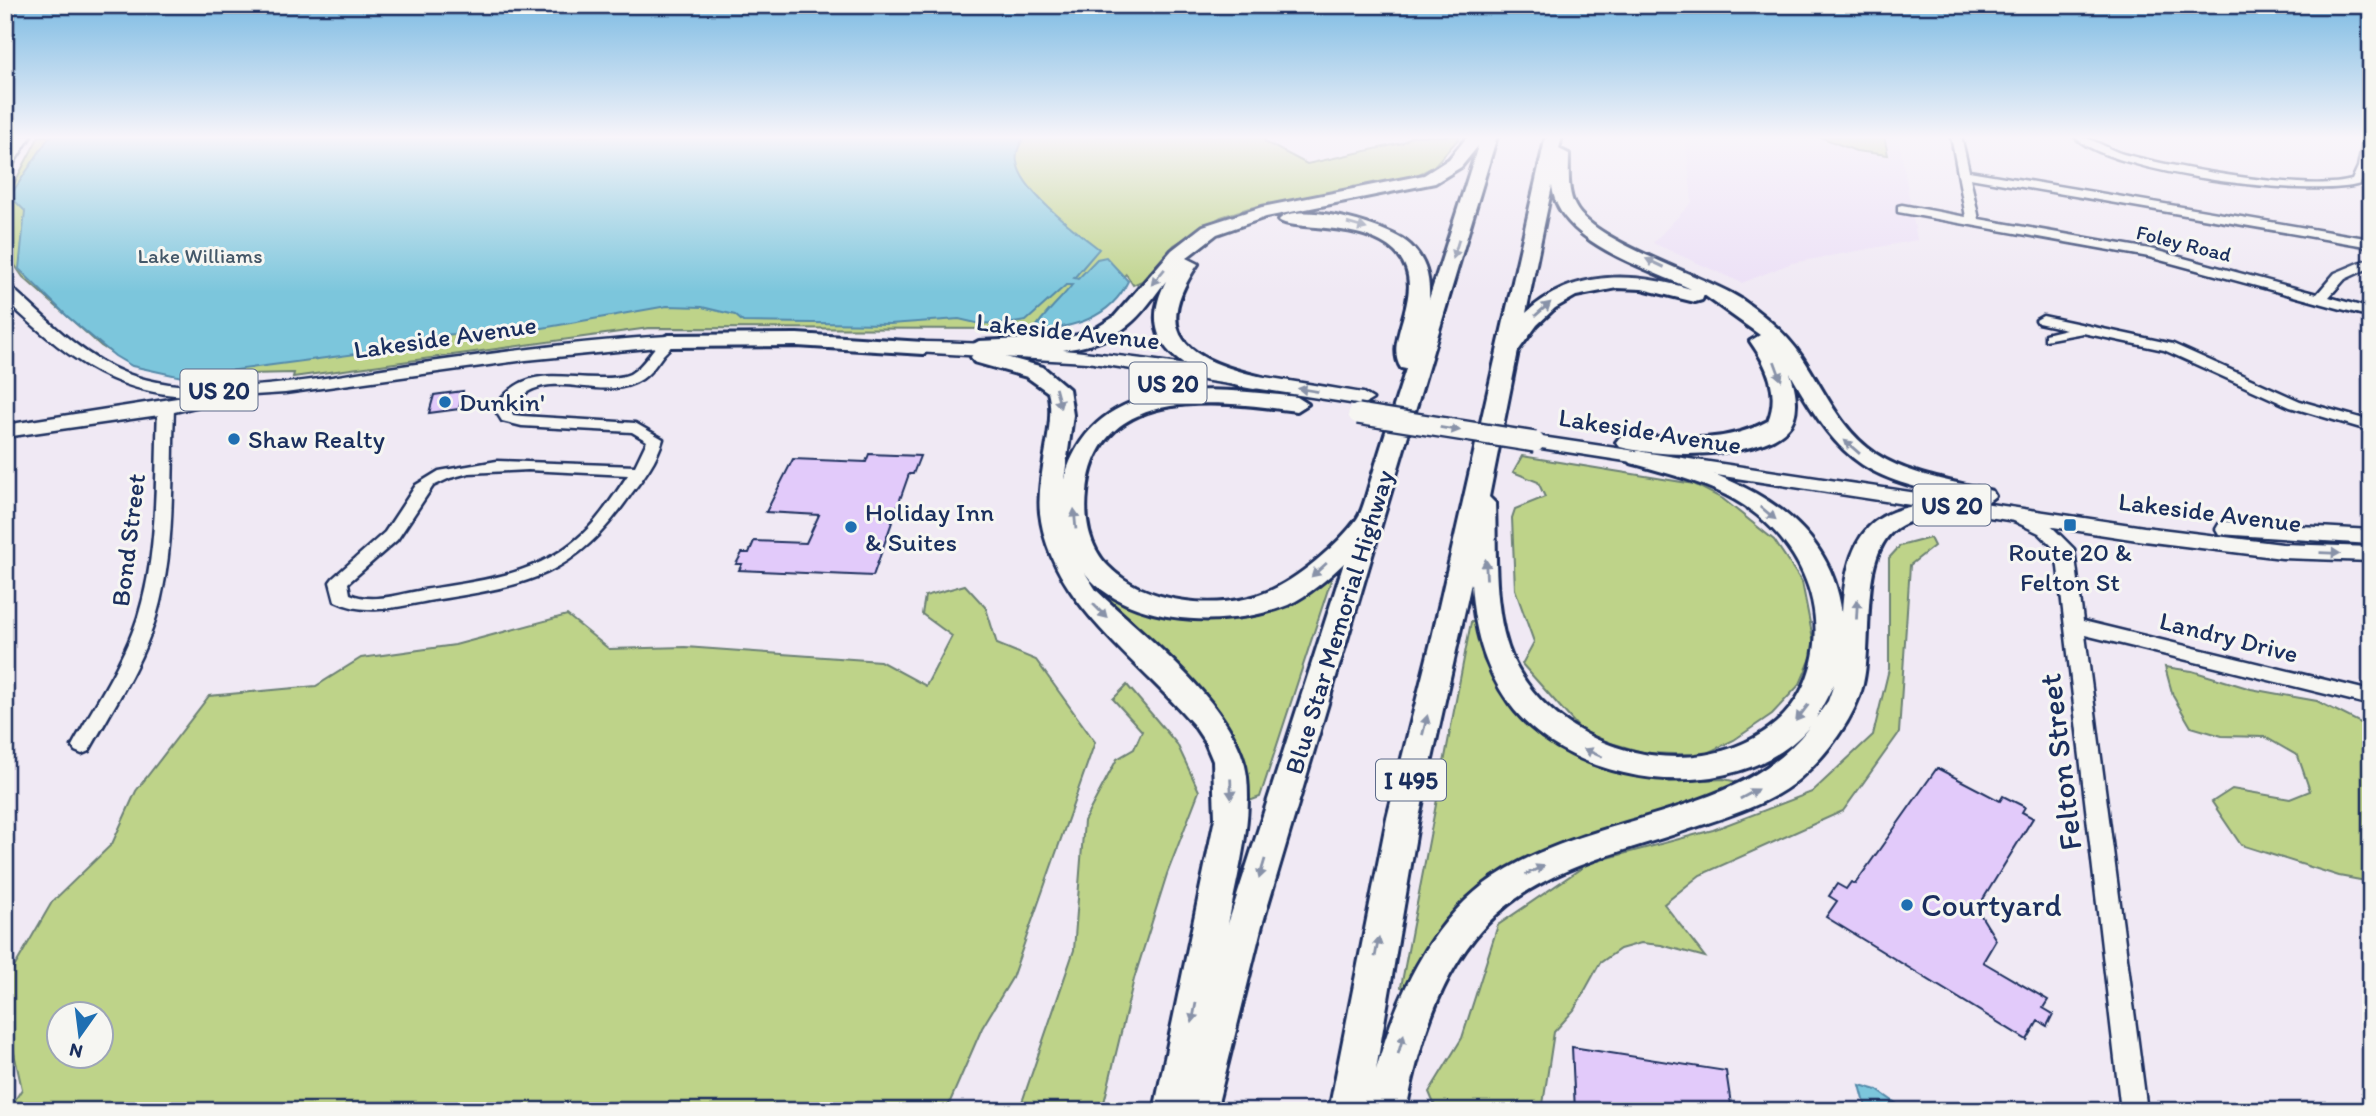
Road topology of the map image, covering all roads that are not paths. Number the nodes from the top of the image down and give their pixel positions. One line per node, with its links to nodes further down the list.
1 (1383, 188): 19 (highway, one-way to 19)
2 (1473, 188): 22 (highway, Blue Star Memorial Highway, one-way to 22)
3 (1543, 188): 20 (highway, I 495)
4 (1563, 188): 32 (highway, one-way to 4)
5 (1968, 188): 8 (street)
6 (2049, 188): 9 (street)
7 (1902, 209): 8 (street, Foley Road)
8 (1973, 221): 12 (street, Foley Road)
9 (2371, 243)
10 (2371, 262): 12 (street)
11 (5, 291): 23 (main road, Lakeside Avenue / US 20)
12 (2320, 299): 13 (street, Foley Road)
13 (2371, 313)
14 (2043, 320): 15 (street)
15 (2084, 330): 16 (street); 27 (street)
16 (2050, 337)
17 (668, 341): 18 (highway, Lakeside Avenue / US 20); 23 (main road, Lakeside Avenue / US 20); 31 (street)
18 (923, 348): 19 (main road, Lakeside Avenue / US 20)
19 (980, 352): 21 (main road, Lakeside Avenue / US 20); 24 (main road, Lakeside Avenue / US 20); 40 (highway, one-way to 40)
20 (1504, 363): 29 (highway, one-way to 29); 30 (highway, I 495)
21 (1254, 382): 22 (highway, one-way to 22); 25 (main road, Lakeside Avenue / US 20, one-way to 21)
22 (1413, 385): 34 (highway, Blue Star Memorial Highway)
23 (226, 390): 26 (main road)
24 (1297, 404): 25 (main road, Lakeside Avenue / US 20); 34 (highway, one-way to 24)
25 (1360, 407): 29 (main road, Lakeside Avenue / US 20, bridge)
26 (166, 408): 28 (main road); 39 (street, Bond Street)
27 (2371, 426)
28 (5, 431)
29 (1633, 450): 30 (highway, one-way to 30); 32 (main road, Lakeside Avenue / US 20)
30 (1484, 451): 42 (highway, I 495, one-way to 30)
31 (638, 471): 31 (street)
32 (1982, 503): 33 (main road, Lakeside Avenue / US 20); 35 (main road, Lakeside Avenue / US 20); 43 (highway, one-way to 32)
33 (2017, 515): 36 (main road, Lakeside Avenue / US 20, one-way to 36); 37 (street, Felton Street)
34 (1368, 523): 41 (highway, Blue Star Memorial Highway, one-way to 41)
35 (2371, 537)
36 (2371, 554)
37 (2076, 626): 38 (street, Landry Drive); 44 (street, Felton Street)
38 (2371, 698)
39 (82, 746)
40 (1174, 1111)
41 (1196, 1111)
42 (1349, 1111)
43 (1386, 1111)
44 (2134, 1111)

